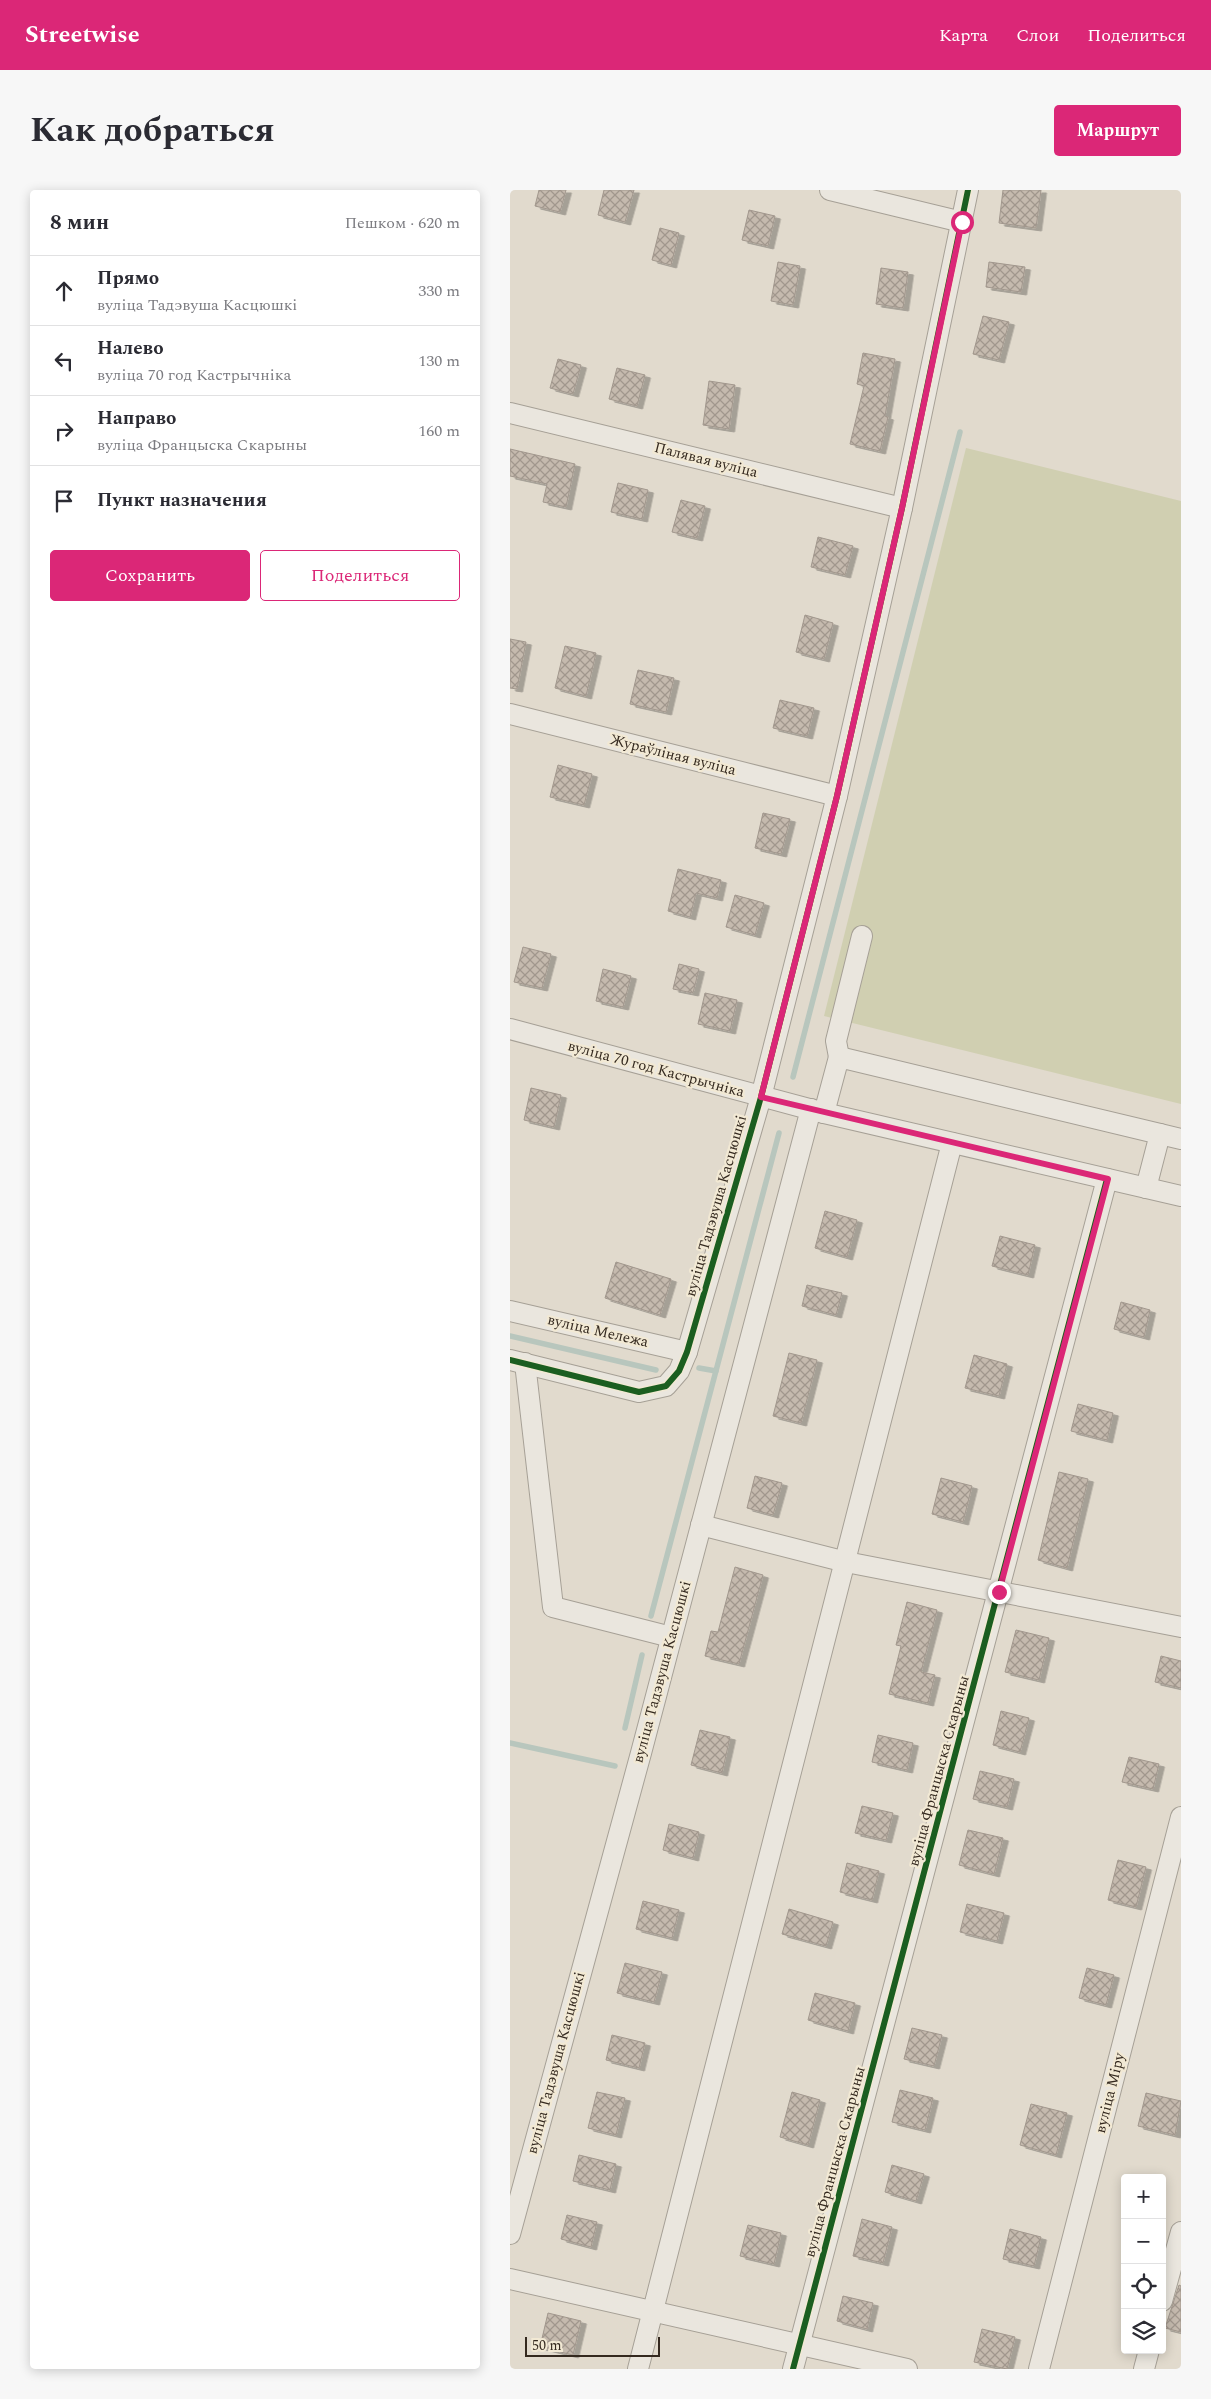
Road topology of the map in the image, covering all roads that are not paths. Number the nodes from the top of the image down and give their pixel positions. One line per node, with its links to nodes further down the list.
1 (830, 190): 3 (street)
2 (968, 190): 3 (street, вуліца Тадэвуша Касцюшкі)
3 (962, 222): 5 (street, вуліца Тадэвуша Касцюшкі)
4 (510, 413): 5 (street, Палявая вуліца)
5 (902, 508): 7 (street, вуліца Тадэвуша Касцюшкі)
6 (510, 714): 7 (street, Жураўліная вуліца)
7 (837, 796): 11 (street, вуліца Тадэвуша Касцюшкі)
8 (862, 936): 10 (street, вуліца Тадэвуша Касцюшкі)
9 (510, 1030): 11 (street, вуліца 70 год Кастрычніка)
10 (839, 1057): 12 (street, вуліца Тадэвуша Касцюшкі); 13 (street)
11 (761, 1097): 12 (street, вуліца 70 год Кастрычніка); 20 (street, вуліца Тадэвуша Касцюшкі)
12 (818, 1111): 15 (street, вуліца 70 год Кастрычніка); 22 (street, вуліца Тадэвуша Касцюшкі)
13 (1160, 1134): 14 (street); 17 (street)
14 (1181, 1139)
15 (952, 1143): 16 (street, вуліца 70 год Кастрычніка); 23 (street)
16 (1108, 1179): 17 (street, вуліца 70 год Кастрычніка); 24 (street, вуліца Францыска Скарыны)
17 (1146, 1188): 18 (street, вуліца 70 год Кастрычніка)
18 (1181, 1196)
19 (510, 1311): 20 (street, вуліца Мележа)
20 (687, 1352): 21 (street, вуліца Тадэвуша Касцюшкі)
21 (517, 1361): 26 (street)
22 (701, 1525): 23 (street); 26 (street, вуліца Тадэвуша Касцюшкі)
23 (846, 1562): 24 (street); 32 (street)
24 (999, 1592): 25 (street); 33 (street, вуліца Францыска Скарыны)
25 (1181, 1627)
26 (671, 1637): 29 (street, вуліца Тадэвуша Касцюшкі)
27 (1181, 1818): 38 (street, вуліца Міру)
28 (1181, 2232): 31 (street)
29 (510, 2234)
30 (510, 2279): 32 (street)
31 (1166, 2287)
32 (653, 2310): 33 (street); 35 (street)
33 (800, 2344): 36 (street, вуліца Францыска Скарыны); 37 (street)
34 (1148, 2354): 39 (street)
35 (638, 2369)
36 (793, 2369)
37 (907, 2369)
38 (1040, 2369)
39 (1144, 2369)

